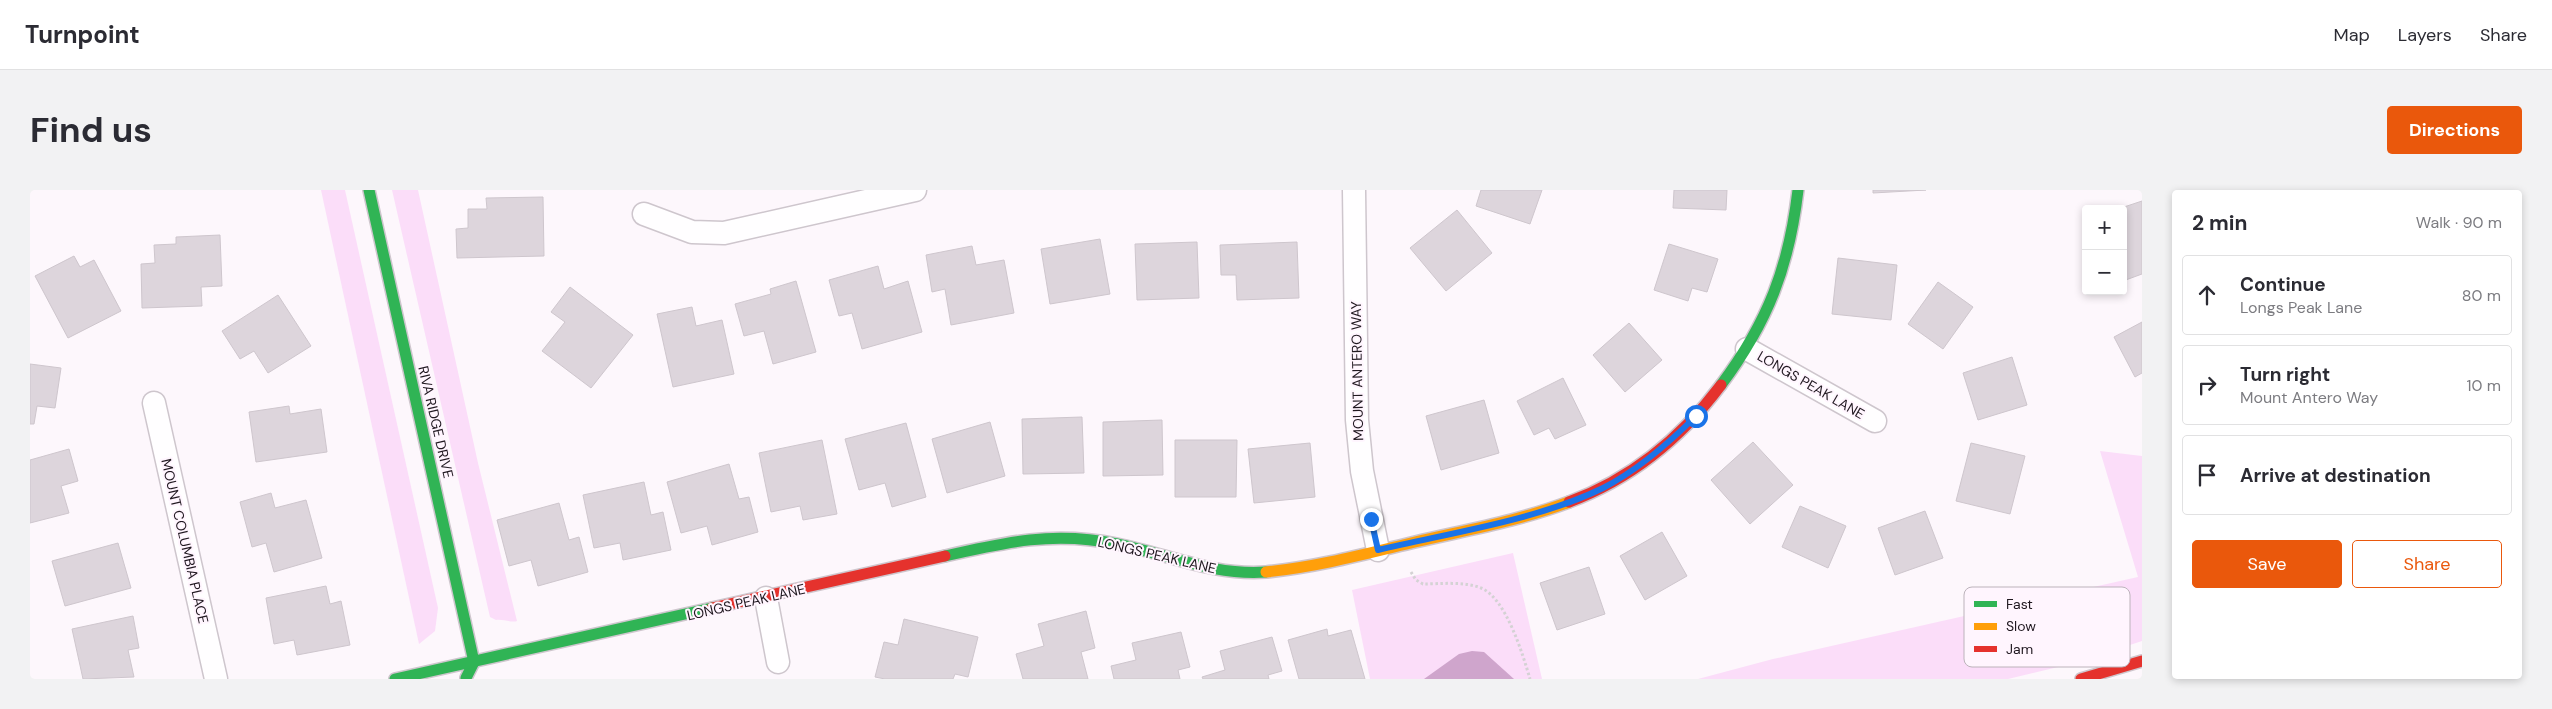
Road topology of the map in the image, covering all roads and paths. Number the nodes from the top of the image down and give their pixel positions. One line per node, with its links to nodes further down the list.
1 (369, 190): 13 (street, RIVA RIDGE DRIVE)
2 (915, 190): 5 (street)
3 (1354, 190): 9 (street, MOUNT ANTERO WAY)
4 (1798, 190): 6 (street)
5 (644, 214)
6 (1747, 348): 8 (street, LONGS PEAK LANE); 9 (street, LONGS PEAK LANE)
7 (154, 403): 18 (street, MOUNT COLUMBIA PLACE)
8 (1875, 422)
9 (1378, 550): 11 (street, LONGS PEAK LANE)
10 (1411, 572): 21 (path)
11 (766, 598): 13 (street, LONGS PEAK LANE); 14 (street)
12 (2142, 661): 15 (street)
13 (474, 662): 17 (street); 19 (street, LONGS PEAK LANE); 20 (street)
14 (778, 662)
15 (2130, 665)
16 (2122, 667): 22 (street)
17 (489, 673)
18 (216, 679)
19 (395, 679)
20 (466, 679)
21 (1530, 679)
22 (2081, 679)

